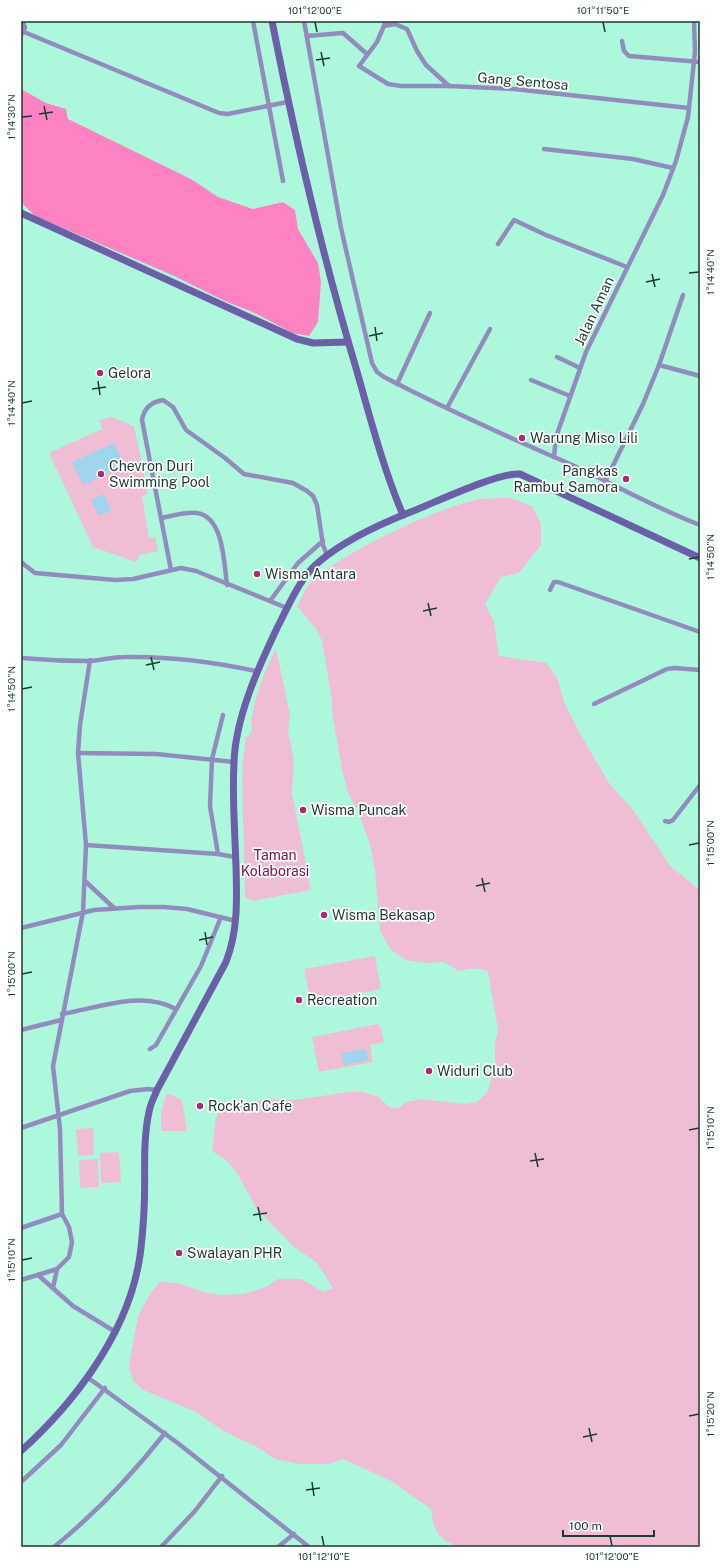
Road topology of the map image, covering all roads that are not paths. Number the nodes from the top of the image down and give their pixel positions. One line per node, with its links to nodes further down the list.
1 (23, 21): 7 (street)
2 (253, 21): 15 (street)
3 (272, 21): 14 (street)
4 (304, 21): 8 (street)
5 (694, 21): 11 (street, Jalan Aman)
6 (385, 24): 10 (street); 13 (street)
7 (23, 33): 15 (street)
8 (307, 36): 10 (street); 32 (street)
9 (622, 41): 11 (street)
10 (367, 54): 13 (street, Gang Sentosa)
11 (694, 61): 12 (street); 16 (street, Jalan Aman)
12 (700, 62)
13 (449, 86): 16 (street, Gang Sentosa)
14 (288, 102): 15 (street); 26 (street)
15 (270, 106): 19 (street)
16 (689, 108): 18 (street, Jalan Aman)
17 (544, 149): 18 (street)
18 (674, 168): 22 (street, Jalan Aman)
19 (283, 181)
20 (21, 214): 26 (street)
21 (498, 244): 22 (street)
22 (627, 267): 29 (street, Jalan Aman)
23 (683, 295): 28 (street)
24 (430, 313): 32 (street)
25 (490, 329): 34 (street)
26 (348, 342): 37 (street)
27 (558, 357): 29 (street)
28 (660, 365): 30 (street); 36 (street)
29 (580, 368): 33 (street, Jalan Aman)
30 (700, 376)
31 (531, 380): 33 (street)
32 (397, 384): 34 (street)
33 (570, 396): 35 (street, Jalan Aman)
34 (447, 408): 35 (street)
35 (554, 456): 36 (street)
36 (605, 482): 39 (street)
37 (403, 515): 41 (street); 42 (street)
38 (160, 518): 40 (street); 44 (street); 45 (street)
39 (700, 525)
40 (323, 541): 41 (street); 47 (street)
41 (327, 556): 48 (street)
42 (700, 558)
43 (21, 562): 44 (street)
44 (170, 570): 45 (street)
45 (227, 585): 47 (street)
46 (550, 590): 49 (street)
47 (270, 601): 48 (street)
48 (287, 608): 53 (street)
49 (700, 632)
50 (21, 658): 51 (street)
51 (90, 660): 53 (street); 56 (street)
52 (700, 670): 54 (street)
53 (256, 671): 58 (street)
54 (594, 704)
55 (223, 715): 57 (street)
56 (78, 753): 57 (street); 61 (street)
57 (212, 759): 58 (street); 62 (street)
58 (234, 762): 63 (street)
59 (700, 785): 60 (street)
60 (665, 821)
61 (86, 845): 62 (street); 64 (street)
62 (218, 854): 63 (street)
63 (236, 857): 68 (street)
64 (85, 881): 65 (street); 66 (street)
65 (114, 908): 66 (street); 67 (street)
66 (83, 912): 69 (street); 71 (street)
67 (222, 917): 68 (street); 70 (street)
68 (236, 921): 75 (street)
69 (21, 928)
70 (176, 1008): 71 (street); 74 (street)
71 (62, 1014): 72 (street)
72 (61, 1020): 73 (street); 76 (street)
73 (21, 1030)
74 (150, 1049)
75 (157, 1090): 76 (street); 84 (street)
76 (59, 1117): 77 (street); 78 (street)
77 (21, 1128)
78 (62, 1214): 79 (street); 80 (street)
79 (21, 1228)
80 (57, 1269): 81 (street); 83 (street)
81 (38, 1275): 82 (street); 83 (street)
82 (21, 1280)
83 (53, 1288): 84 (street)
84 (114, 1331): 85 (street)
85 (87, 1376): 86 (street); 88 (street)
86 (105, 1388): 87 (street); 90 (street)
87 (165, 1433): 89 (street); 92 (street)
88 (21, 1451)
89 (222, 1476): 91 (street); 93 (street)
90 (21, 1482)
91 (294, 1534): 94 (street); 95 (street)
92 (54, 1547)
93 (161, 1547)
94 (278, 1547)
95 (309, 1547)

